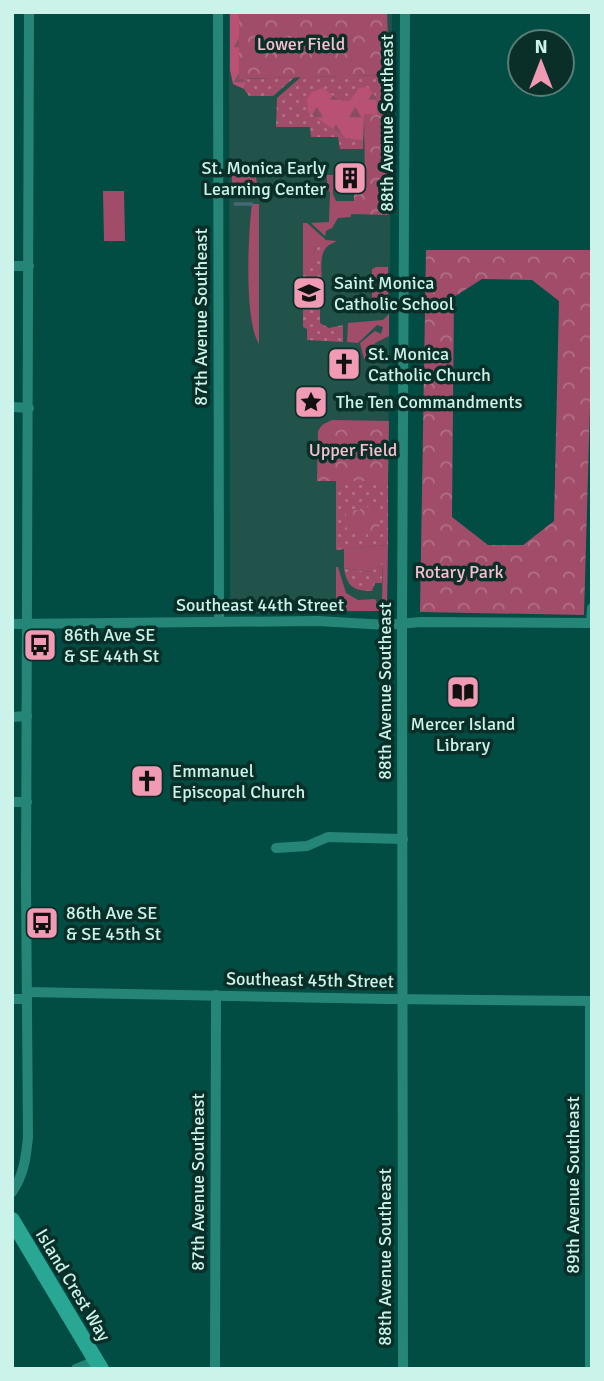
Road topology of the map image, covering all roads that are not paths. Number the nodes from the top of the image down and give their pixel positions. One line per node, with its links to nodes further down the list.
1 (29, 12): 5 (street)
2 (218, 12): 9 (street, 87th Avenue Southeast)
3 (405, 12): 11 (street, 88th Avenue Southeast)
4 (12, 266): 5 (street)
5 (29, 266): 7 (street)
6 (12, 407): 7 (street)
7 (29, 408): 13 (street)
8 (592, 608): 12 (street)
9 (219, 622): 11 (street, Southeast 44th Street); 13 (street, Southeast 44th Street)
10 (12, 624): 13 (street, Southeast 44th Street)
11 (402, 624): 12 (street, Southeast 44th Street); 18 (street, 88th Avenue Southeast)
12 (592, 624)
13 (29, 625): 14 (street)
14 (27, 716): 15 (street); 17 (street)
15 (12, 717)
16 (12, 802): 17 (street)
17 (27, 802): 21 (street)
18 (403, 839): 19 (street); 23 (street, 88th Avenue Southeast)
19 (276, 848)
20 (216, 995): 21 (street, Southeast 45th Street); 23 (street, Southeast 45th Street); 29 (street, 87th Avenue Southeast)
21 (27, 996): 22 (street, Southeast 45th Street); 25 (street)
22 (12, 999)
23 (403, 999): 24 (street, Southeast 45th Street); 30 (street, 88th Avenue Southeast)
24 (591, 1001): 31 (street, 89th Avenue Southeast)
25 (12, 1192)
26 (12, 1220): 27 (main road, Island Crest Way)
27 (99, 1365): 28 (street)
28 (76, 1369)
29 (215, 1369)
30 (403, 1369)
31 (590, 1369)

